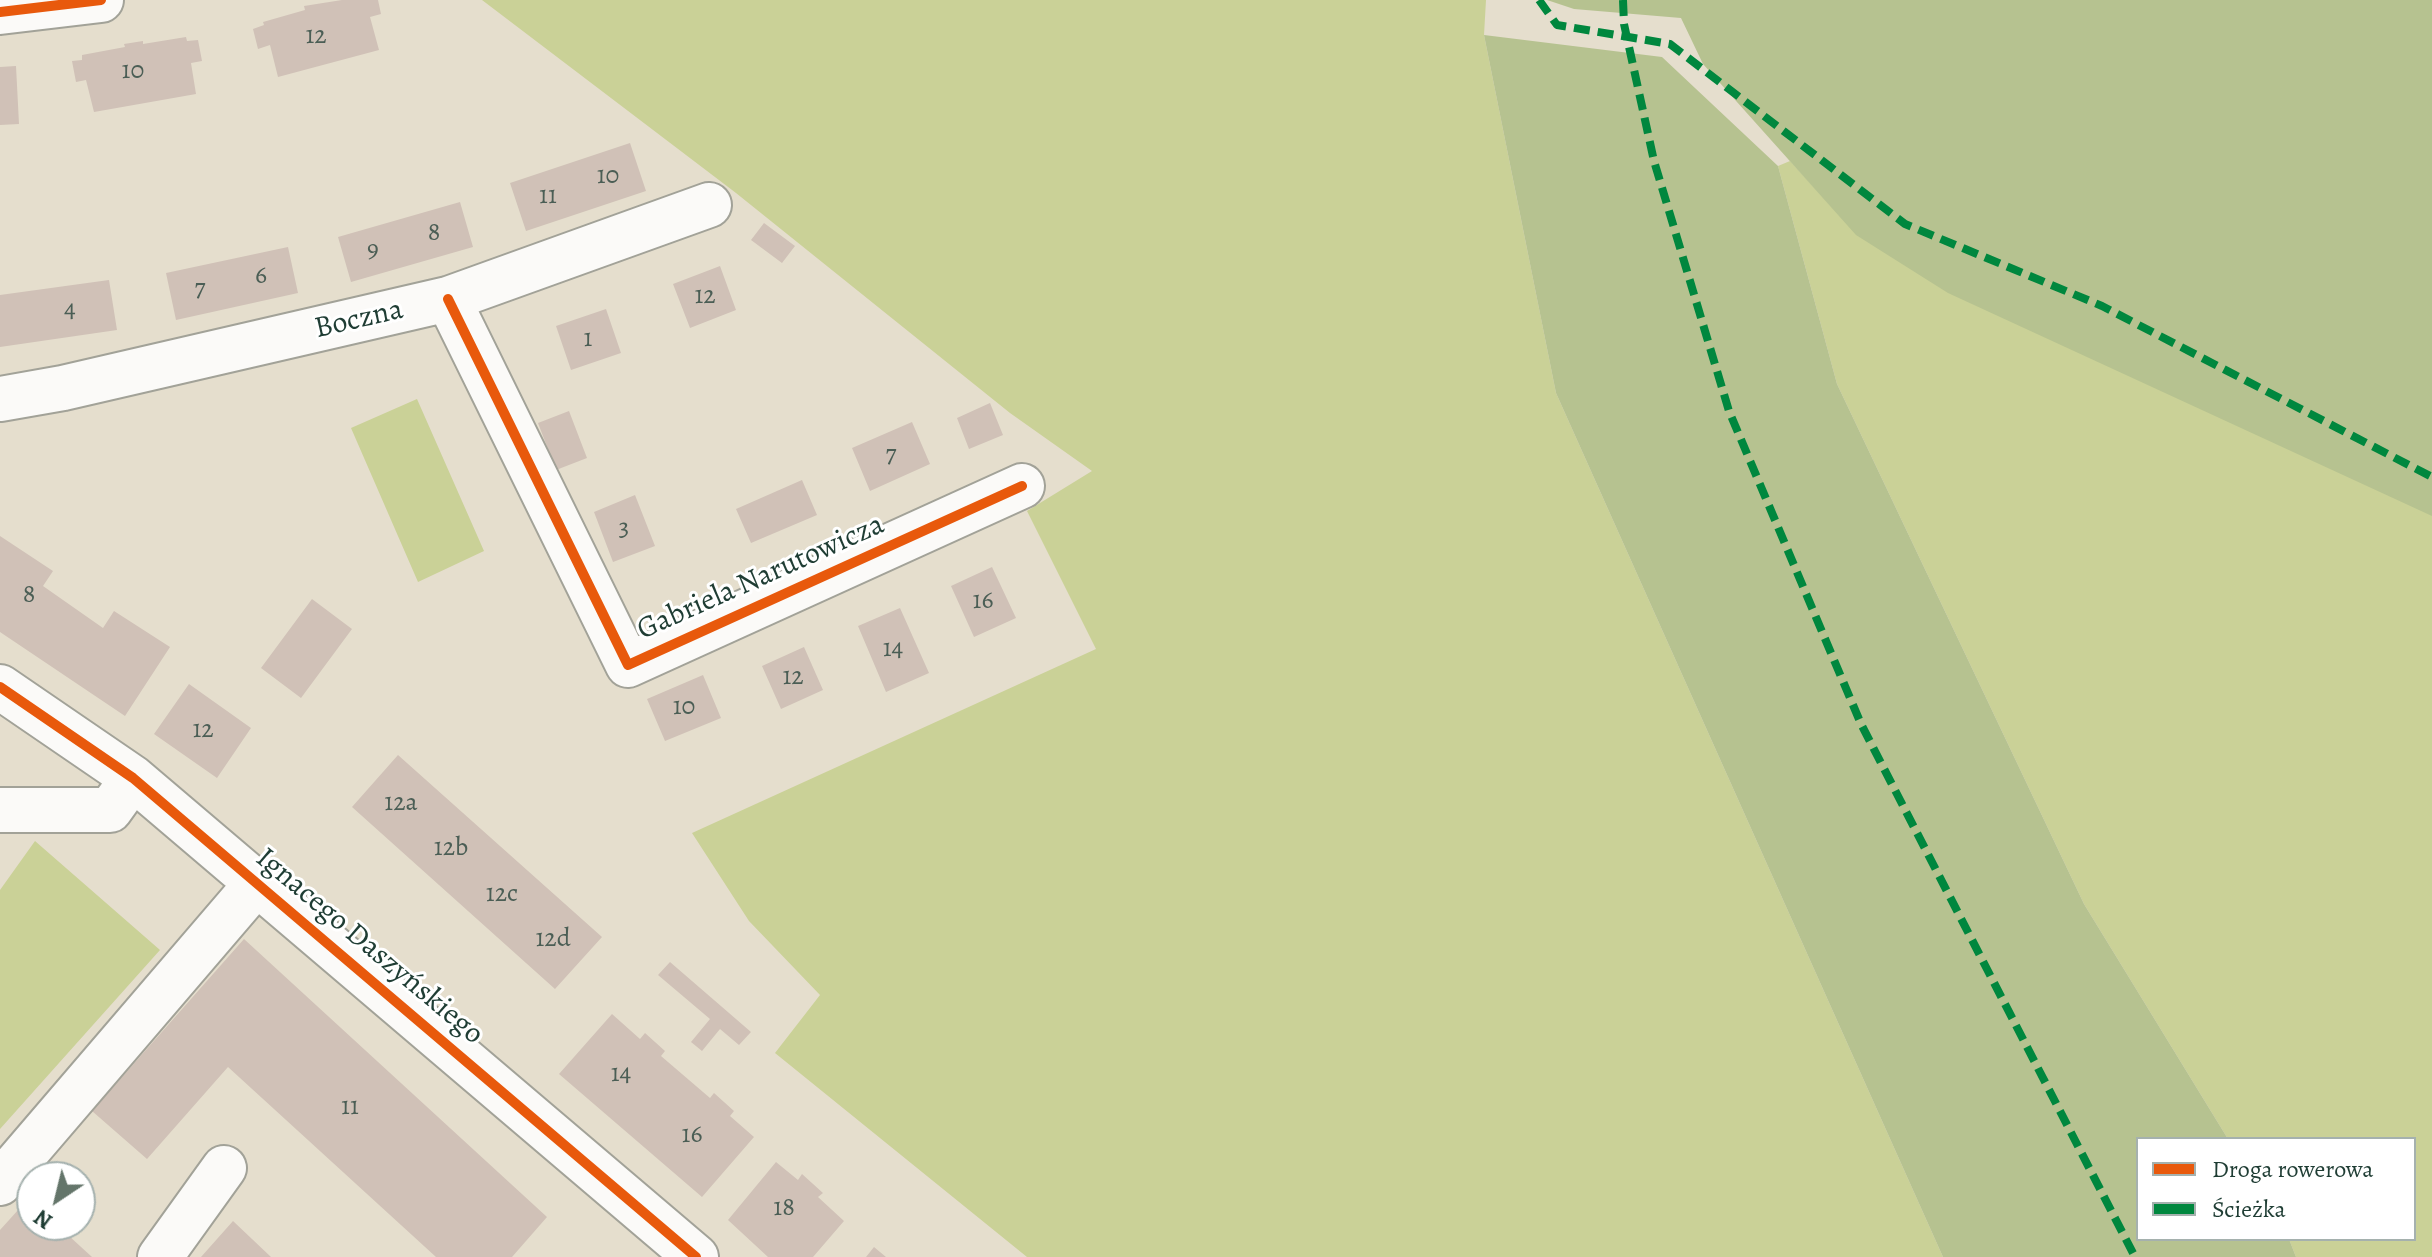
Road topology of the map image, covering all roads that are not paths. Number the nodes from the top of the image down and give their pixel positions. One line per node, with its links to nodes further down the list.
1 (101, 0): 2 (street)
2 (0, 12)
3 (709, 205): 4 (street, Boczna)
4 (448, 299): 5 (street, Boczna); 6 (street, Gabriela Narutowicza)
5 (0, 399)
6 (1022, 486)
7 (0, 687): 8 (street, Ignacego Daszyńskiego)
8 (133, 778): 9 (street); 10 (street, Ignacego Daszyńskiego)
9 (0, 810)
10 (257, 883): 12 (street); 14 (street, Ignacego Daszyńskiego)
11 (224, 1168): 13 (street)
12 (0, 1183)
13 (160, 1257)
14 (696, 1257)

